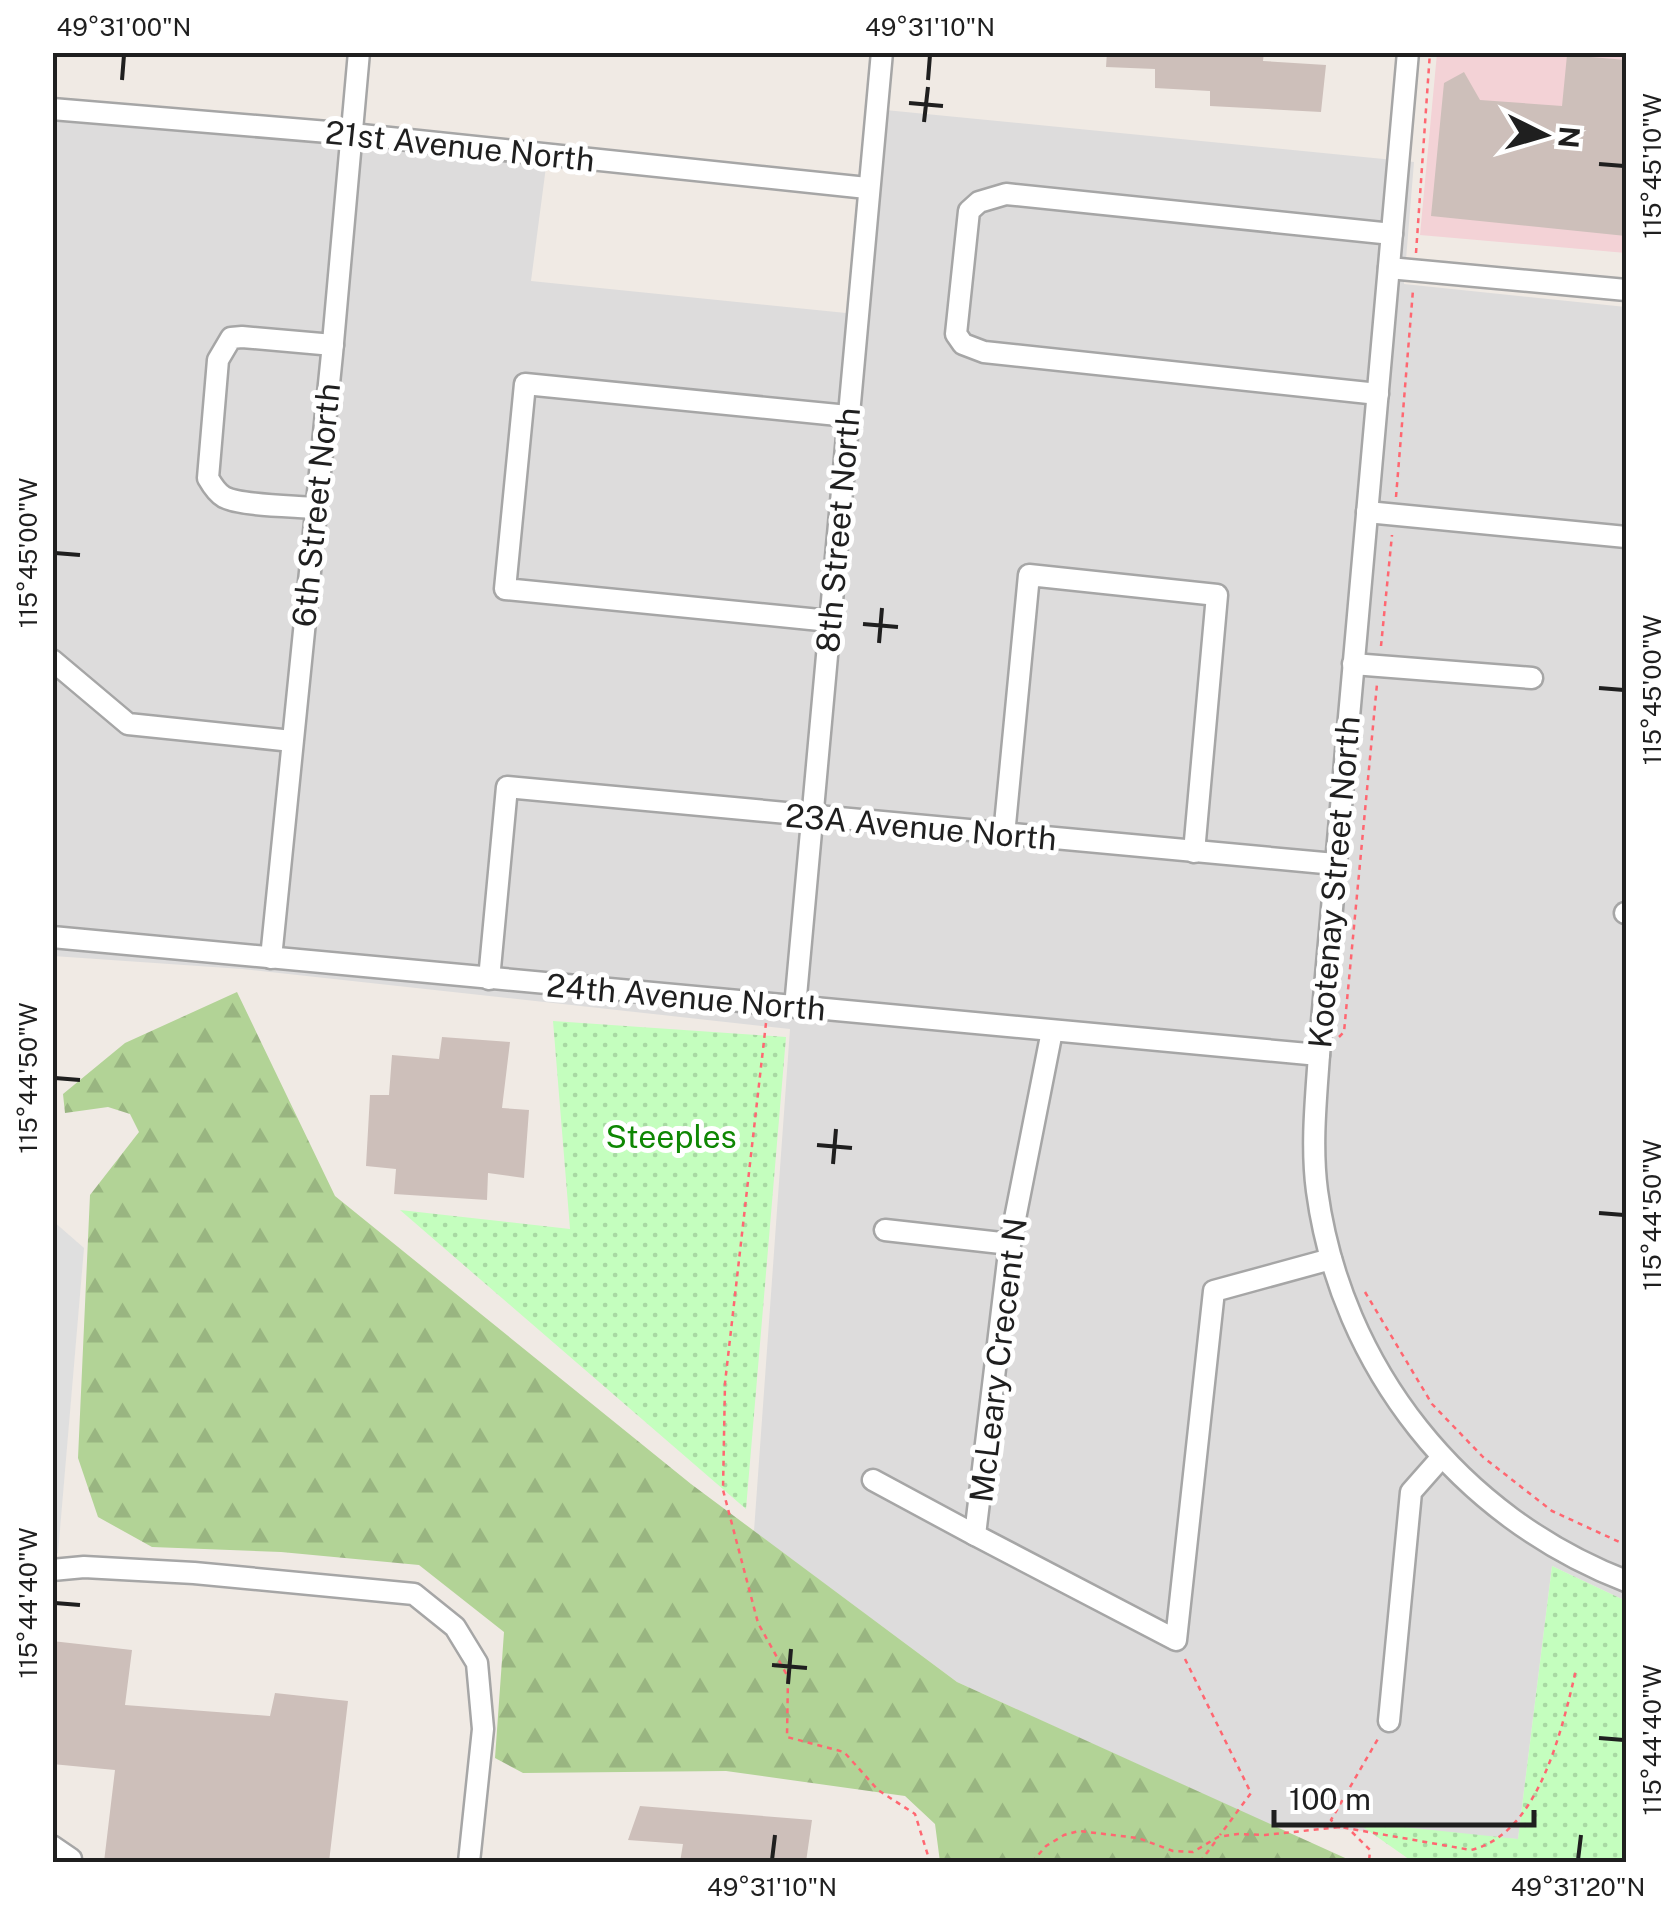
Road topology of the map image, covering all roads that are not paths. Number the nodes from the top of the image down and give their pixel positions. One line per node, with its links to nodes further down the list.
1 (359, 52): 5 (street, 6th Street North)
2 (882, 52): 6 (street, 8th Street North)
3 (1408, 52): 7 (street, Kootenay Street North)
4 (52, 109): 5 (street, 21st Avenue North)
5 (352, 134): 6 (street, 21st Avenue North); 10 (street, 6th Street North)
6 (868, 188): 12 (street, 8th Street North)
7 (1392, 234): 8 (street, Kootenay Street North); 11 (street)
8 (1389, 268): 9 (street); 11 (street, Kootenay Street North)
9 (1626, 290)
10 (333, 345): 13 (street, 6th Street North); 13 (street)
11 (1378, 394): 14 (street, Kootenay Street North)
12 (848, 416): 16 (street, 8th Street North); 16 (street)
13 (316, 508): 20 (street, 6th Street North)
14 (1367, 512): 15 (street); 18 (street, Kootenay Street North)
15 (1626, 536)
16 (830, 621): 21 (street, 8th Street North)
17 (52, 660): 20 (street)
18 (1353, 664): 19 (street); 24 (street, Kootenay Street North)
19 (1532, 678)
20 (292, 741): 26 (street, 6th Street North)
21 (812, 817): 22 (street, 23A Avenue North); 27 (street, 23A Avenue North); 28 (street, 8th Street North)
22 (1004, 834): 23 (street, 23A Avenue North); 23 (street)
23 (1194, 852): 24 (street, 23A Avenue North)
24 (1335, 864): 30 (street, Kootenay Street North)
25 (52, 938): 26 (street, 24th Avenue North)
26 (271, 958): 27 (street, 24th Avenue North)
27 (489, 979): 28 (street, 24th Avenue North)
28 (795, 1007): 29 (street, 24th Avenue North)
29 (1052, 1030): 30 (street, 24th Avenue North); 32 (street, McLeary Crecent N)
30 (1319, 1055): 33 (street, Kootenay Street North)
31 (885, 1230): 32 (street)
32 (1010, 1244): 36 (street, McLeary Crecent N)
33 (1331, 1259): 34 (street, Kootenay Street North); 36 (street, McLeary Crecent N)
34 (1441, 1458): 38 (street, Kootenay Street North); 39 (street)
35 (874, 1480): 36 (street)
36 (976, 1535)
37 (52, 1570): 42 (street)
38 (1626, 1581)
39 (1388, 1720)
40 (52, 1846): 41 (street)
41 (70, 1862)
42 (469, 1862)

